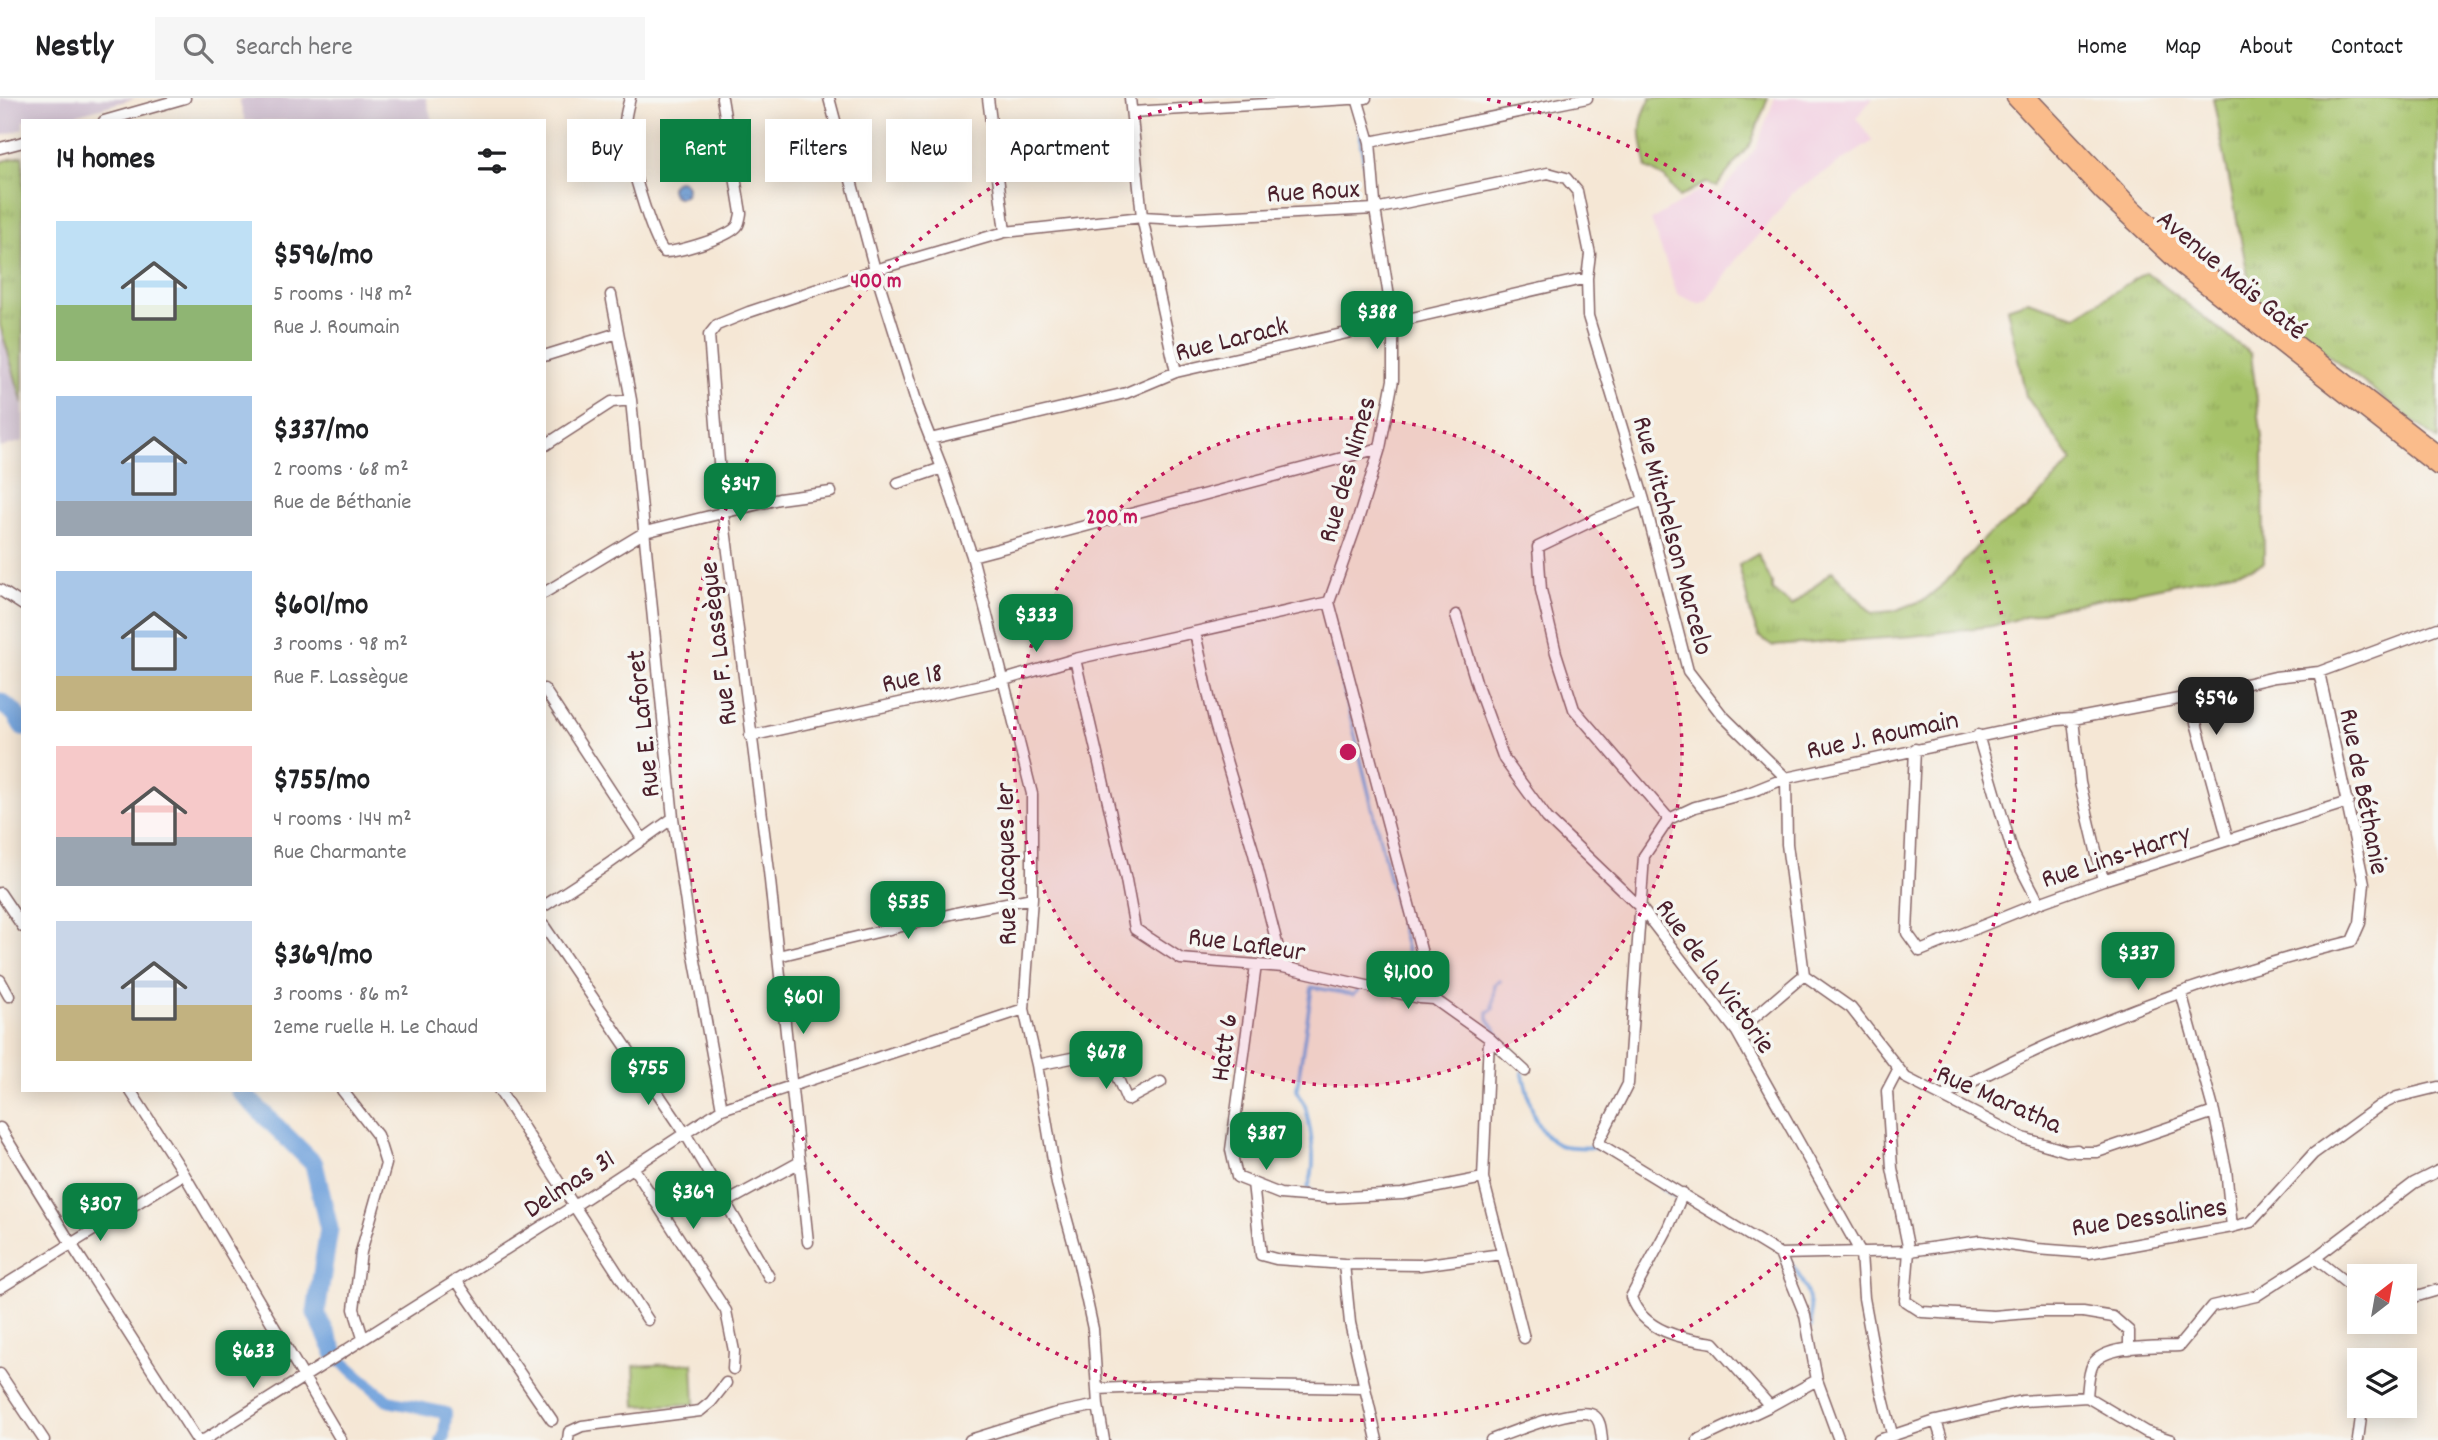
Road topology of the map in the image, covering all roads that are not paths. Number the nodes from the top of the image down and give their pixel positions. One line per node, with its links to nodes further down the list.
1 (185, 98): 12 (street)
2 (629, 98): 3 (street)
3 (722, 98)
4 (829, 98): 19 (street, Rue Jacques 1er)
5 (988, 98): 18 (street)
6 (1130, 98): 11 (street)
7 (1360, 98): 11 (street); 13 (street, Rue des Nimes)
8 (1587, 98): 13 (street)
9 (2014, 98): 32 (main road, Avenue Maïs Gaté)
10 (2030, 98): 30 (main road, Avenue Maïs Gaté)
11 (1132, 112): 17 (street)
12 (111, 119)
13 (1370, 142): 16 (street, Rue des Nimes)
14 (21, 143): 15 (street)
15 (0, 148)
16 (1376, 209): 17 (street, Rue Roux); 20 (street, Rue Roux); 22 (street, Rue des Nimes)
17 (1142, 217): 18 (street, Rue Roux); 25 (street)
18 (1004, 232): 19 (street, Rue Roux)
19 (875, 270): 27 (street, Rue Jacques 1er); 36 (street, Rue F. Lassègue)
20 (1587, 278): 22 (street, Rue Larack); 35 (street, Rue Mitchelson Marcelo)
21 (611, 295): 23 (street, Rue E. Laforet)
22 (1393, 322): 25 (street, Rue Larack); 29 (street, Rue des Nimes)
23 (618, 333): 24 (street); 26 (street, Rue E. Laforet)
24 (546, 355)
25 (1176, 372): 27 (street, Rue Larack)
26 (631, 400): 28 (street); 37 (street, Rue E. Laforet)
27 (930, 439): 31 (street, Rue Jacques 1er)
28 (546, 445)
29 (1380, 448): 38 (street); 41 (street, Rue des Nimes)
30 (2438, 453)
31 (942, 468): 33 (street); 38 (street, Rue Jacques 1er)
32 (2438, 468)
33 (898, 483)
34 (831, 492): 36 (street)
35 (1644, 500): 55 (street, Rue Mitchelson Marcelo); 58 (street)
36 (723, 513): 37 (street); 53 (street, Rue F. Lassègue)
37 (645, 532): 40 (street); 57 (street, Rue E. Laforet)
38 (972, 556): 48 (street, Rue Jacques 1er)
39 (0, 590): 42 (street)
40 (546, 592)
41 (1329, 602): 45 (street, Rue 18); 76 (street)
42 (21, 604)
43 (1456, 615): 66 (street, Rue de la Victorie)
44 (2438, 628): 47 (street, Rue J. Roumain)
45 (1195, 634): 46 (street, Rue 18); 71 (street)
46 (1075, 659): 48 (street, Rue 18); 70 (street, Rue Lafleur)
47 (2319, 671): 50 (street, Rue J. Roumain); 56 (street, Rue de Béthanie)
48 (1004, 680): 53 (street, Rue 18); 63 (street, Rue Jacques 1er)
49 (546, 691): 59 (street)
50 (2189, 697): 51 (street, Rue J. Roumain); 60 (street)
51 (2073, 719): 52 (street, Rue J. Roumain); 61 (street)
52 (1978, 735): 54 (street, Rue J. Roumain); 64 (street)
53 (750, 736): 69 (street, Rue F. Lassègue)
54 (1915, 749): 55 (street, Rue J. Roumain); 64 (street, Rue Lins-Harry)
55 (1786, 778): 58 (street, Rue J. Roumain); 72 (street)
56 (2348, 802): 60 (street, Rue Lins-Harry); 74 (street, Rue de Béthanie)
57 (673, 818): 59 (street); 90 (street, Rue E. Laforet)
58 (1669, 819): 66 (street)
59 (643, 840): 65 (street)
60 (2228, 840): 61 (street, Rue Lins-Harry)
61 (2103, 880): 64 (street, Rue Lins-Harry)
62 (0, 893): 67 (street)
63 (1032, 898): 69 (street); 77 (street, Rue Jacques 1er)
64 (2039, 903)
65 (546, 905)
66 (1642, 909): 78 (street, Rue de la Victorie); 100 (street)
67 (21, 924)
68 (546, 929): 93 (street)
69 (778, 957): 84 (street, Rue F. Lassègue)
70 (1256, 965): 71 (street, Rue Lafleur); 99 (street, Hatt 6)
71 (1283, 967): 76 (street, Rue Lafleur)
72 (1804, 975): 78 (street); 81 (street, Rue Maratha)
73 (0, 980): 75 (street)
74 (2181, 992): 89 (street, Rue de Béthanie); 91 (street)
75 (9, 996)
76 (1434, 999): 79 (street, Rue Lafleur)
77 (1024, 1009): 80 (street, Rue Jacques 1er); 84 (street, Delmas 31)
78 (1737, 1031): 107 (street, Rue de la Victorie)
79 (1489, 1038): 82 (street, Rue Lafleur); 98 (street)
80 (1037, 1065): 83 (street); 128 (street, Rue Jacques 1er)
81 (1898, 1070): 89 (street, Rue Maratha); 106 (street)
82 (1525, 1071)
83 (1161, 1082)
84 (792, 1084): 90 (street, Delmas 31); 94 (street, Rue F. Lassègue)
85 (2438, 1087): 103 (street, Rue Dessalines)
86 (131, 1092): 97 (street)
87 (344, 1092): 119 (street)
88 (500, 1092): 102 (street)
89 (1943, 1096): 91 (street, Rue Maratha)
90 (722, 1109): 93 (street, Delmas 31)
91 (2214, 1112): 103 (street)
92 (0, 1128): 104 (street)
93 (685, 1133): 95 (street, Delmas 31); 101 (street)
94 (800, 1162): 101 (street); 105 (street, Rue F. Lassègue)
95 (633, 1167): 102 (street, Delmas 31); 122 (street)
96 (2438, 1171): 110 (street)
97 (184, 1174): 104 (street); 124 (street)
98 (1483, 1178): 99 (street); 108 (street)
99 (1253, 1183): 111 (street)
100 (1683, 1193): 109 (street); 131 (street)
101 (727, 1202): 112 (street)
102 (574, 1206): 113 (street, Delmas 31); 118 (street)
103 (2232, 1227): 106 (street, Rue Dessalines)
104 (70, 1242): 115 (street); 138 (street)
105 (807, 1242)
106 (1909, 1251): 107 (street, Rue Dessalines); 121 (street)
107 (1861, 1253): 109 (street); 135 (street, Rue de la Victorie)
108 (1502, 1254): 111 (street); 120 (street)
109 (1780, 1255): 125 (street)
110 (2315, 1258): 114 (street); 121 (street)
111 (1344, 1264): 127 (street)
112 (769, 1277)
113 (456, 1280): 119 (street, Delmas 31); 133 (street)
114 (2347, 1283)
115 (0, 1288)
116 (2438, 1290): 117 (street)
117 (2417, 1296)
118 (648, 1320)
119 (363, 1338): 124 (street, Delmas 31)
120 (1524, 1338)
121 (2129, 1349): 129 (street)
122 (733, 1369)
123 (0, 1374): 137 (street)
124 (304, 1376): 139 (street, Delmas 31); 140 (street)
125 (1817, 1380): 131 (street); 148 (street)
126 (726, 1383): 141 (street)
127 (1365, 1388): 128 (street); 144 (street)
128 (1097, 1389): 130 (street, Rue Jacques 1er)
129 (2087, 1397): 134 (street); 136 (street)
130 (1098, 1405): 142 (street); 143 (street, Rue Jacques 1er)
131 (1770, 1406): 147 (street)
132 (2361, 1418): 152 (street)
133 (552, 1420)
134 (1936, 1421): 135 (street); 150 (street)
135 (1892, 1434): 149 (street)
136 (2144, 1436): 151 (street)
137 (44, 1440)
138 (197, 1440)
139 (204, 1440)
140 (341, 1440)
141 (568, 1440)
142 (970, 1440)
143 (1104, 1440)
144 (1377, 1440)
145 (1491, 1440): 146 (street)
146 (1602, 1440)
147 (1698, 1440)
148 (1839, 1440)
149 (1879, 1440)
150 (1942, 1440)
151 (2171, 1440)
152 (2358, 1440)

